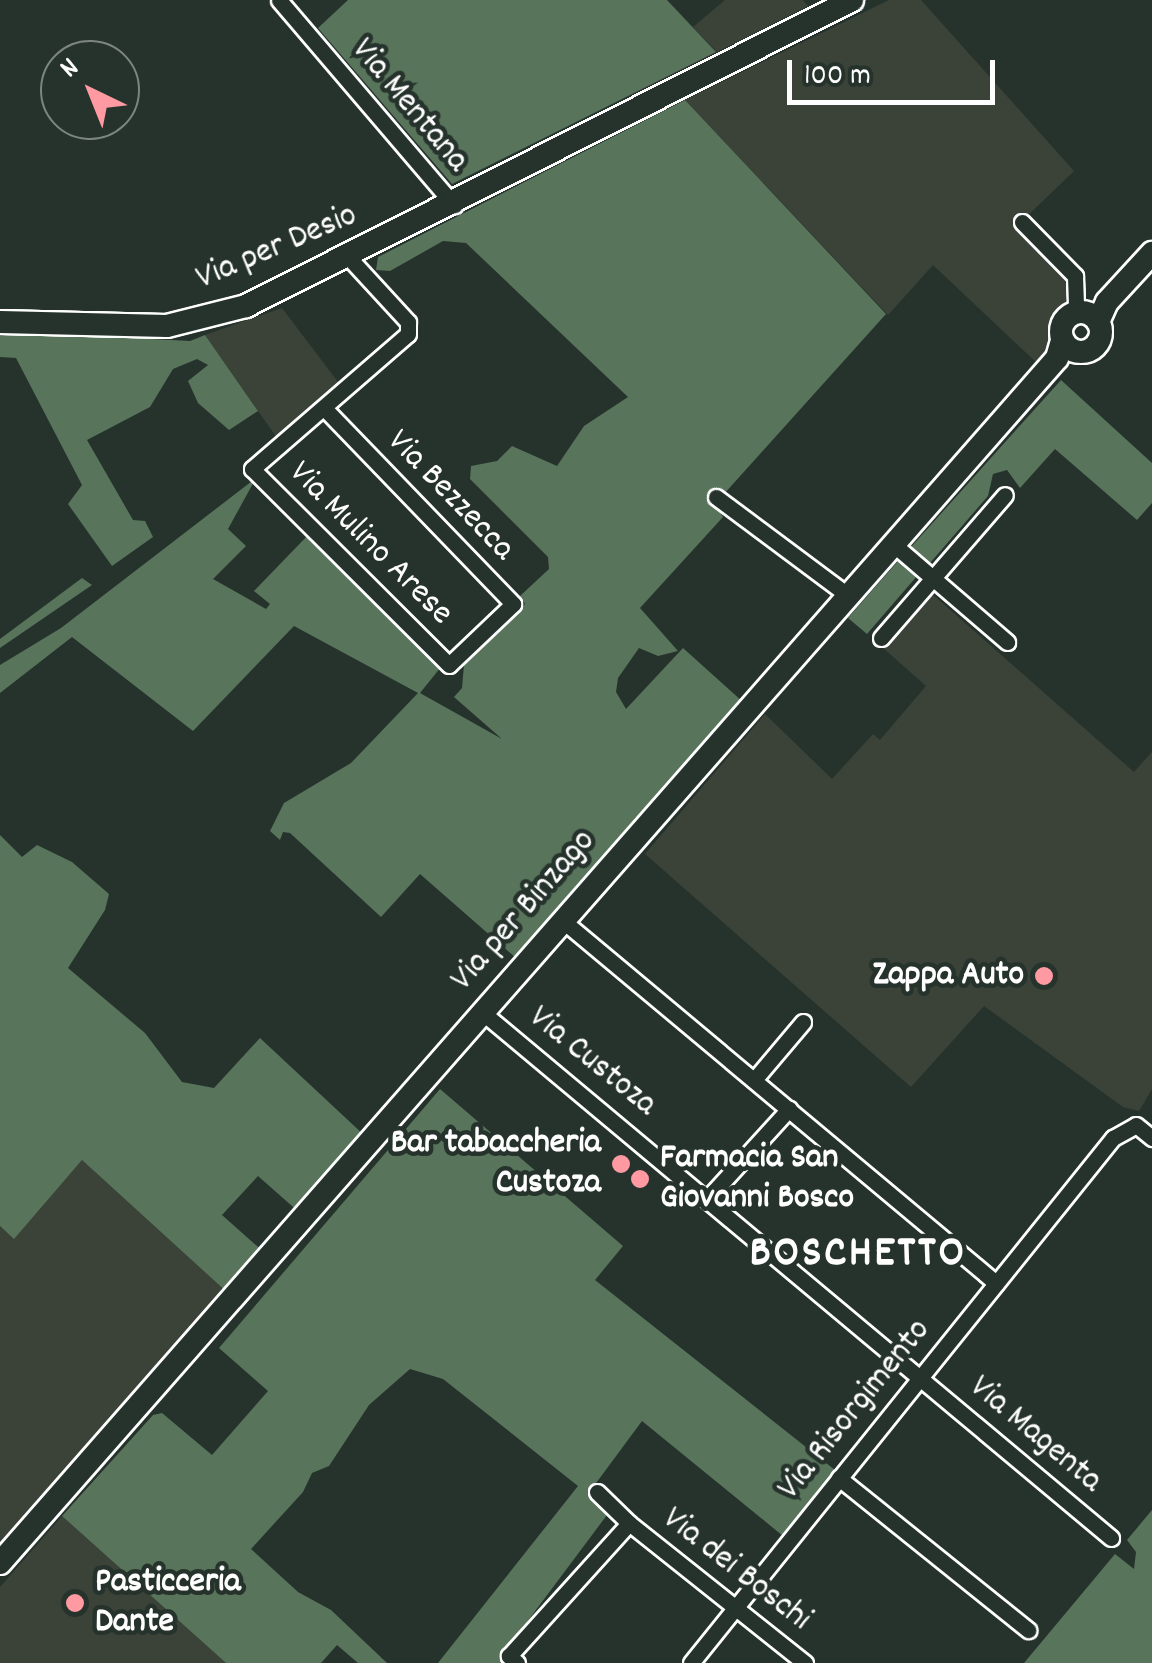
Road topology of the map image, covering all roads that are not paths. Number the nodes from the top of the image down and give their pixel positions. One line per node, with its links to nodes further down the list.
1 (279, 0): 3 (street, Via Mentana)
2 (854, 0): 3 (main road, Via per Desio)
3 (454, 205): 6 (main road, Via per Desio)
4 (1022, 222): 7 (street)
5 (1152, 253): 8 (main road, Via per Binzago)
6 (350, 259): 9 (main road, Via per Desio); 11 (street, Via Mulino Arese)
7 (1078, 286): 8 (street); 8 (street, Via per Binzago)
8 (1096, 308): 10 (main road, Via per Binzago); 10 (main road, Via per Binzago)
9 (0, 322)
10 (1066, 350): 14 (main road, Via per Binzago)
11 (325, 409): 19 (street, Via Bezzecca); 19 (street, Via Mulino Arese)
12 (1005, 496): 15 (street)
13 (716, 497): 16 (street)
14 (892, 543): 15 (street); 16 (main road, Via per Binzago)
15 (934, 578): 17 (street); 18 (street)
16 (845, 593): 20 (main road, Via per Binzago)
17 (881, 638)
18 (1008, 642)
19 (449, 665)
20 (562, 920): 21 (main road, Via per Binzago); 23 (street)
21 (482, 1012): 26 (street, Via Custoza); 33 (main road, Via per Binzago)
22 (803, 1022): 23 (street)
23 (754, 1080): 24 (street)
24 (789, 1109): 26 (street); 27 (street)
25 (1152, 1138): 27 (street, Via Risorgimento)
26 (707, 1199): 28 (street, Via Custoza)
27 (996, 1283): 28 (street, Via Risorgimento)
28 (920, 1378): 29 (street, Via Risorgimento); 32 (street, Via Magenta)
29 (839, 1478): 34 (street, Via Risorgimento); 35 (street)
30 (597, 1492): 31 (street, Via dei Boschi)
31 (629, 1523): 34 (street, Via dei Boschi); 36 (street, Via dei Boschi)
32 (1111, 1538)
33 (0, 1563)
34 (736, 1607): 37 (street, Via Risorgimento); 38 (street, Via dei Boschi)
35 (1028, 1630)
36 (517, 1663)
37 (691, 1663)
38 (805, 1663)

